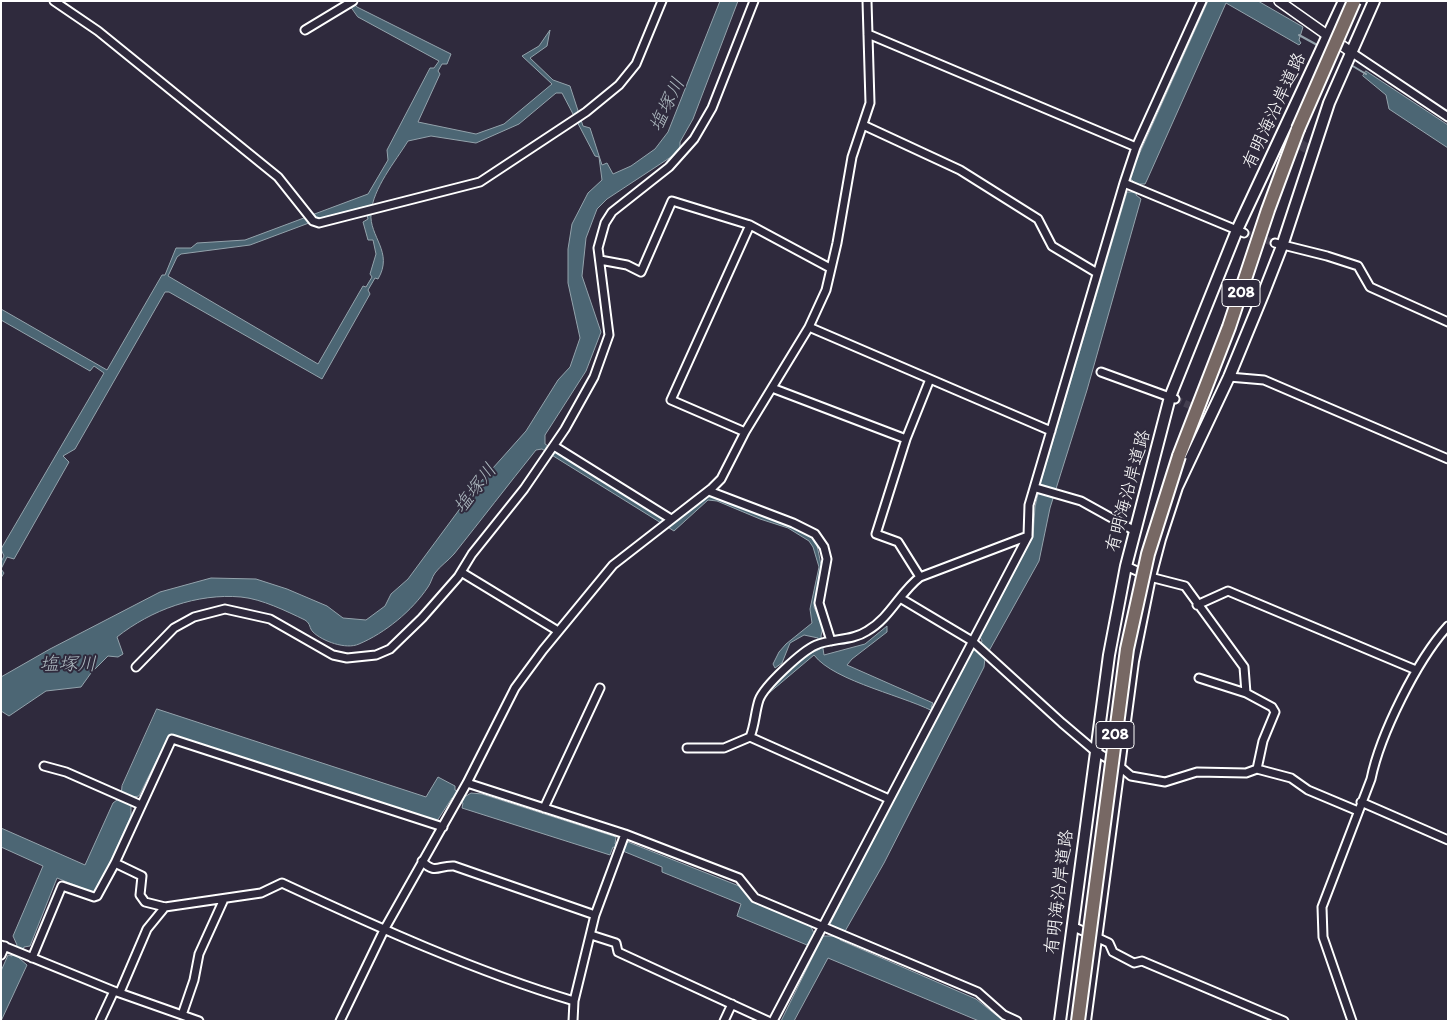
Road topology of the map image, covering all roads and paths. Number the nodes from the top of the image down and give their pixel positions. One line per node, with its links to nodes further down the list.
1 (54, 1): 3 (street)
2 (353, 1): 10 (street)
3 (662, 1)
4 (754, 1): 21 (street)
5 (867, 1): 11 (street)
6 (1202, 1): 16 (street)
7 (1279, 1): 12 (street)
8 (1374, 1): 13 (main road)
9 (1347, 2): 12 (main road, 有明海沿岸道路); 99 (highway, 208, bridge)
10 (305, 30)
11 (868, 34): 15 (street); 16 (street)
12 (1329, 35): 13 (street); 19 (main road, 有明海沿岸道路)
13 (1350, 52): 14 (street); 20 (main road)
14 (1448, 117)
15 (862, 125): 22 (street); 23 (street)
16 (1136, 147): 17 (street)
17 (1124, 184): 19 (street); 23 (street)
18 (750, 226): 21 (street); 22 (street); 32 (street)
19 (1240, 232): 30 (main road, 有明海沿岸道路)
20 (1279, 244): 24 (street); 27 (main road)
21 (600, 260): 34 (street)
22 (830, 268): 25 (street)
23 (1097, 273): 31 (street)
24 (1448, 322)
25 (809, 327): 28 (street); 29 (street)
26 (1101, 372): 30 (street)
27 (1229, 377): 35 (street); 43 (main road)
28 (930, 379): 31 (street); 33 (street)
29 (772, 388): 32 (street); 33 (street)
30 (1172, 398): 39 (main road, 有明海沿岸道路)
31 (1051, 431): 36 (street)
32 (746, 432): 37 (street)
33 (906, 439): 44 (street)
34 (554, 446): 38 (street); 42 (street)
35 (1448, 459)
36 (1036, 488): 39 (street); 40 (street)
37 (709, 491): 38 (street); 49 (street)
38 (671, 519): 48 (street)
39 (1135, 531): 41 (main road, 有明海沿岸道路)
40 (1028, 536): 44 (street); 50 (street)
41 (1126, 566): 43 (street); 58 (main road, 有明海沿岸道路)
42 (461, 572): 48 (street); 51 (street)
43 (1150, 577): 46 (street); 59 (main road)
44 (920, 578): 45 (street)
45 (900, 598): 49 (street); 50 (street)
46 (1197, 605): 52 (street); 55 (street)
47 (1448, 626): 52 (street)
48 (558, 631): 62 (street)
49 (831, 641): 56 (street)
50 (972, 641): 58 (street); 63 (street)
51 (136, 667)
52 (1416, 670): 64 (street)
53 (1199, 678): 55 (street)
54 (600, 688): 66 (street)
55 (1246, 693): 61 (street)
56 (750, 737): 57 (street); 63 (street)
57 (687, 748)
58 (1095, 751): 59 (street); 68 (main road, 有明海沿岸道路)
59 (1118, 765): 61 (street); 70 (main road)
60 (44, 766): 65 (street)
61 (1257, 770): 67 (street)
62 (466, 786): 66 (street); 69 (street)
63 (888, 799): 79 (street)
64 (1361, 802): 67 (street); 72 (street)
65 (138, 804): 69 (street); 74 (street)
66 (544, 808): 71 (street)
67 (1358, 811): 102 (street)
68 (1085, 825): 70 (street); 78 (main road, 有明海沿岸道路)
69 (442, 827): 73 (street)
70 (1111, 827): 82 (main road)
71 (623, 837): 77 (street); 79 (street)
72 (1448, 840)
73 (422, 862): 77 (street); 80 (street)
74 (115, 863): 76 (street); 85 (street)
75 (224, 899): 76 (street); 80 (street); 89 (street)
76 (165, 907): 86 (street)
77 (596, 915): 81 (street)
78 (1072, 926): 82 (street); 98 (main road, 有明海沿岸道路)
79 (822, 927): 96 (street); 97 (street)
80 (384, 930): 87 (street); 92 (street)
81 (591, 935): 87 (street); 88 (street)
82 (1096, 938): 100 (main road); 101 (street)
83 (6, 947): 84 (street); 85 (street)
84 (1, 955)
85 (32, 958): 86 (street)
86 (117, 992): 89 (street); 90 (street)
87 (574, 1001): 93 (street)
88 (732, 1004): 94 (street); 95 (street)
89 (182, 1015): 91 (street)
90 (100, 1021)
91 (199, 1021)
92 (340, 1021)
93 (573, 1021)
94 (724, 1021)
95 (768, 1021)
96 (773, 1021)
97 (1017, 1021)
98 (1060, 1021)
99 (1078, 1021)
100 (1085, 1021)
101 (1284, 1021)
102 (1352, 1021)

